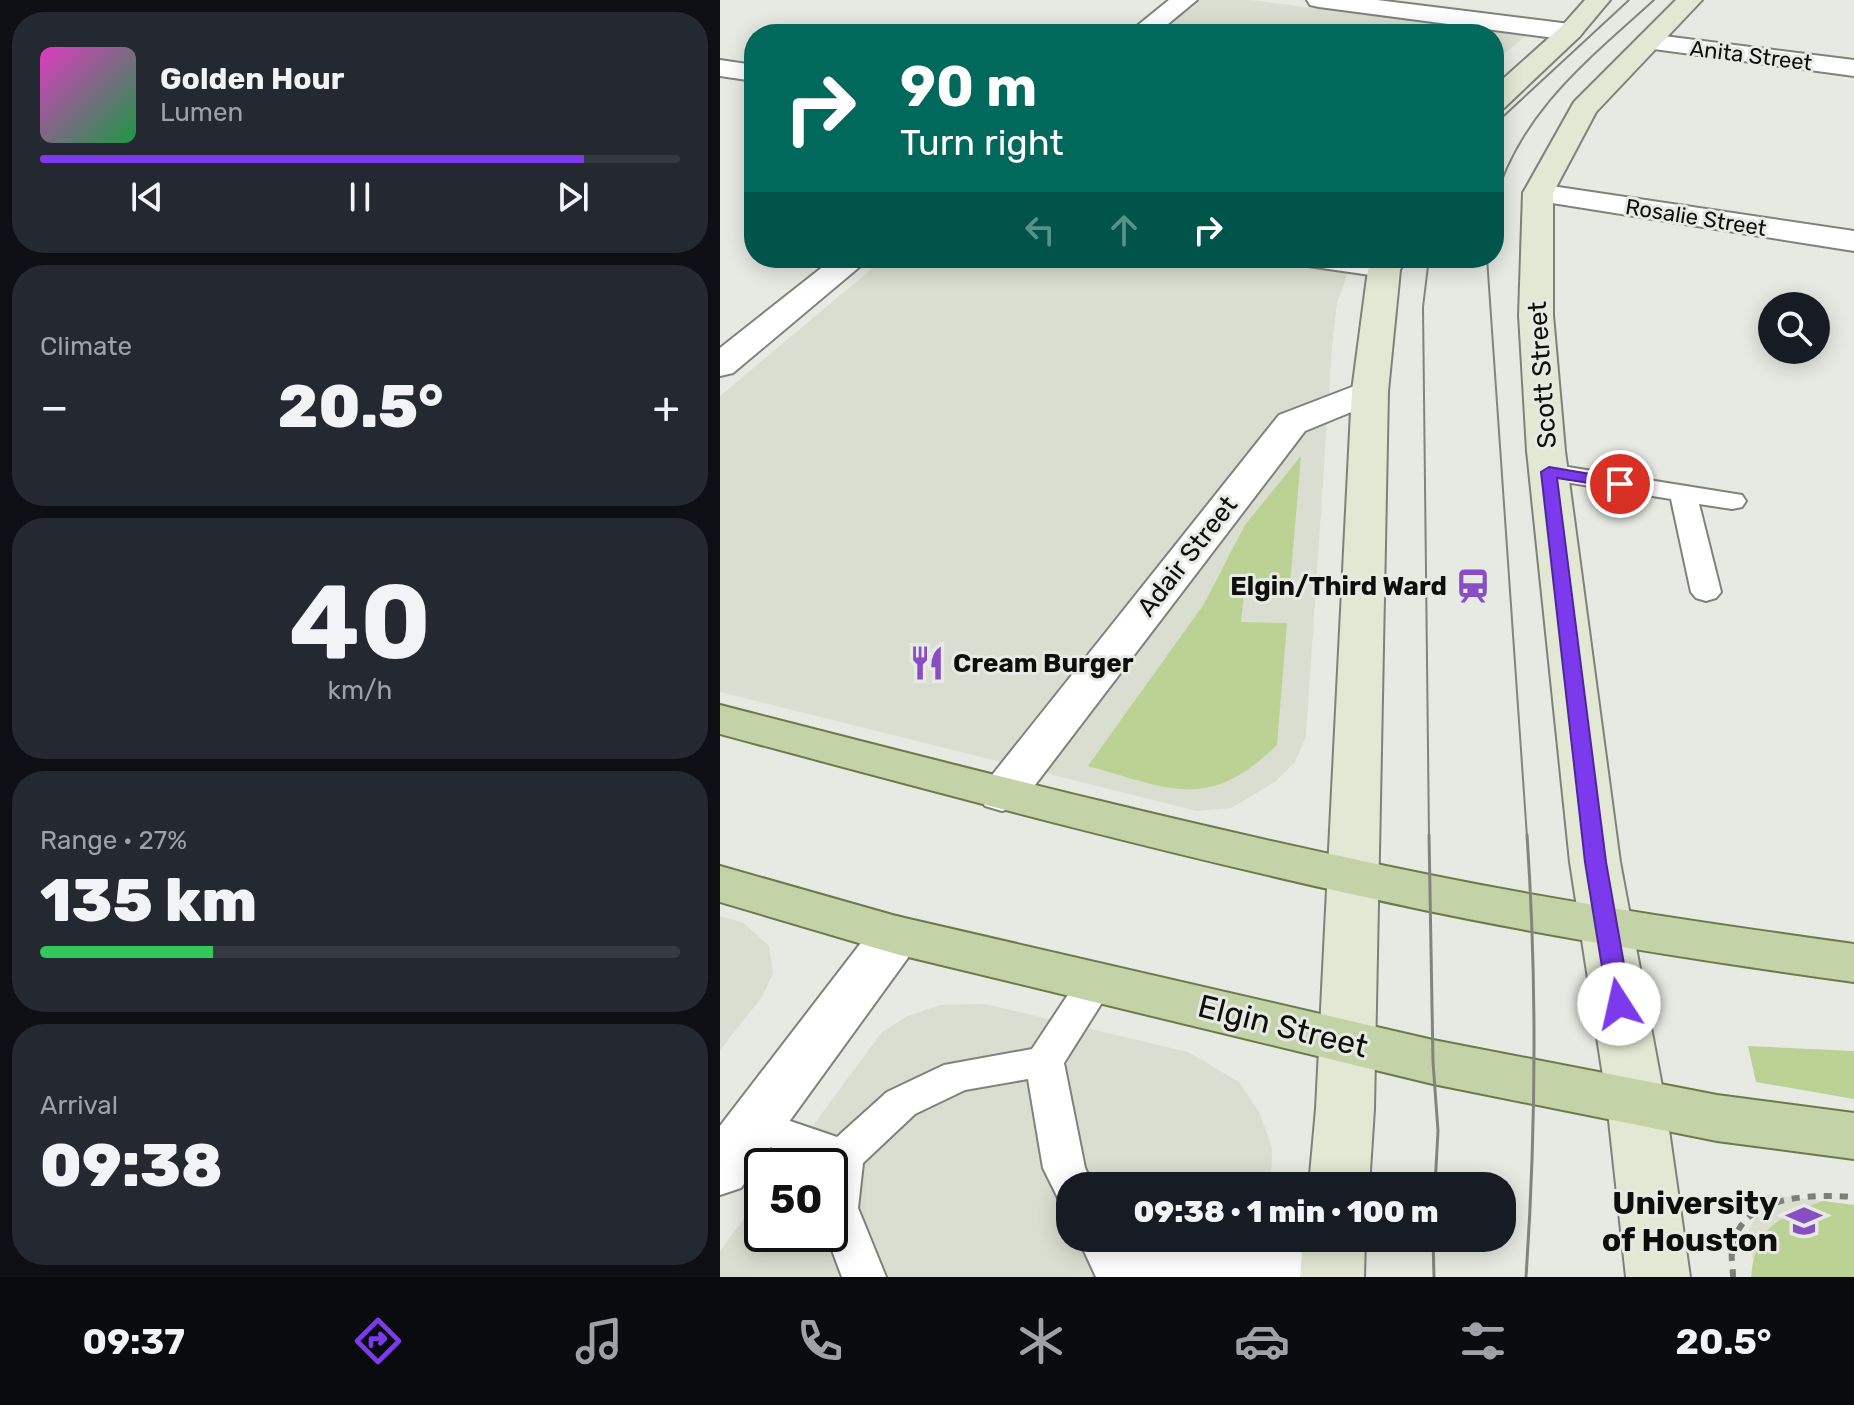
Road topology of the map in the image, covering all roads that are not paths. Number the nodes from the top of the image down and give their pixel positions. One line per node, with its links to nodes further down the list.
1 (1185, 0): 5 (street)
2 (1319, 0): 6 (street)
3 (1598, 0): 6 (main road)
4 (1690, 0): 7 (main road, Scott Street)
5 (1153, 24)
6 (1570, 32): 11 (main road)
7 (1648, 42): 9 (street, Anita Street); 12 (main road, Scott Street)
8 (720, 68): 10 (street)
9 (1854, 68)
10 (744, 72)
11 (1504, 93)
12 (1538, 193): 13 (street, Rosalie Street); 18 (main road, Scott Street)
13 (1854, 241)
14 (841, 268): 16 (street)
15 (1386, 268): 17 (main road)
16 (720, 365)
17 (1370, 391): 23 (street, Adair Street); 24 (main road)
18 (1549, 472): 19 (lane); 26 (main road, Scott Street)
19 (1683, 493): 20 (lane); 21 (lane)
20 (1732, 501)
21 (1706, 592)
22 (720, 719): 23 (main road)
23 (1002, 795): 24 (main road)
24 (1352, 877): 26 (main road); 30 (main road)
25 (720, 884): 27 (main road, Elgin Street)
26 (1605, 927): 28 (main road); 32 (main road, Scott Street)
27 (896, 935): 29 (main road, Elgin Street); 33 (street)
28 (1854, 963)
29 (1096, 982): 30 (main road, Elgin Street); 31 (lane)
30 (1345, 1041): 32 (main road, Elgin Street); 39 (main road)
31 (1044, 1062): 36 (lane); 38 (lane)
32 (1636, 1102): 34 (main road, Elgin Street); 44 (main road, Scott Street)
33 (755, 1125): 35 (lane); 37 (street)
34 (1854, 1136)
35 (820, 1148)
36 (848, 1151)
37 (720, 1171)
38 (1066, 1172)
39 (1340, 1172)
40 (848, 1236): 43 (lane)
41 (1108, 1260): 42 (lane)
42 (1333, 1261)
43 (864, 1277)
44 (1658, 1277)

